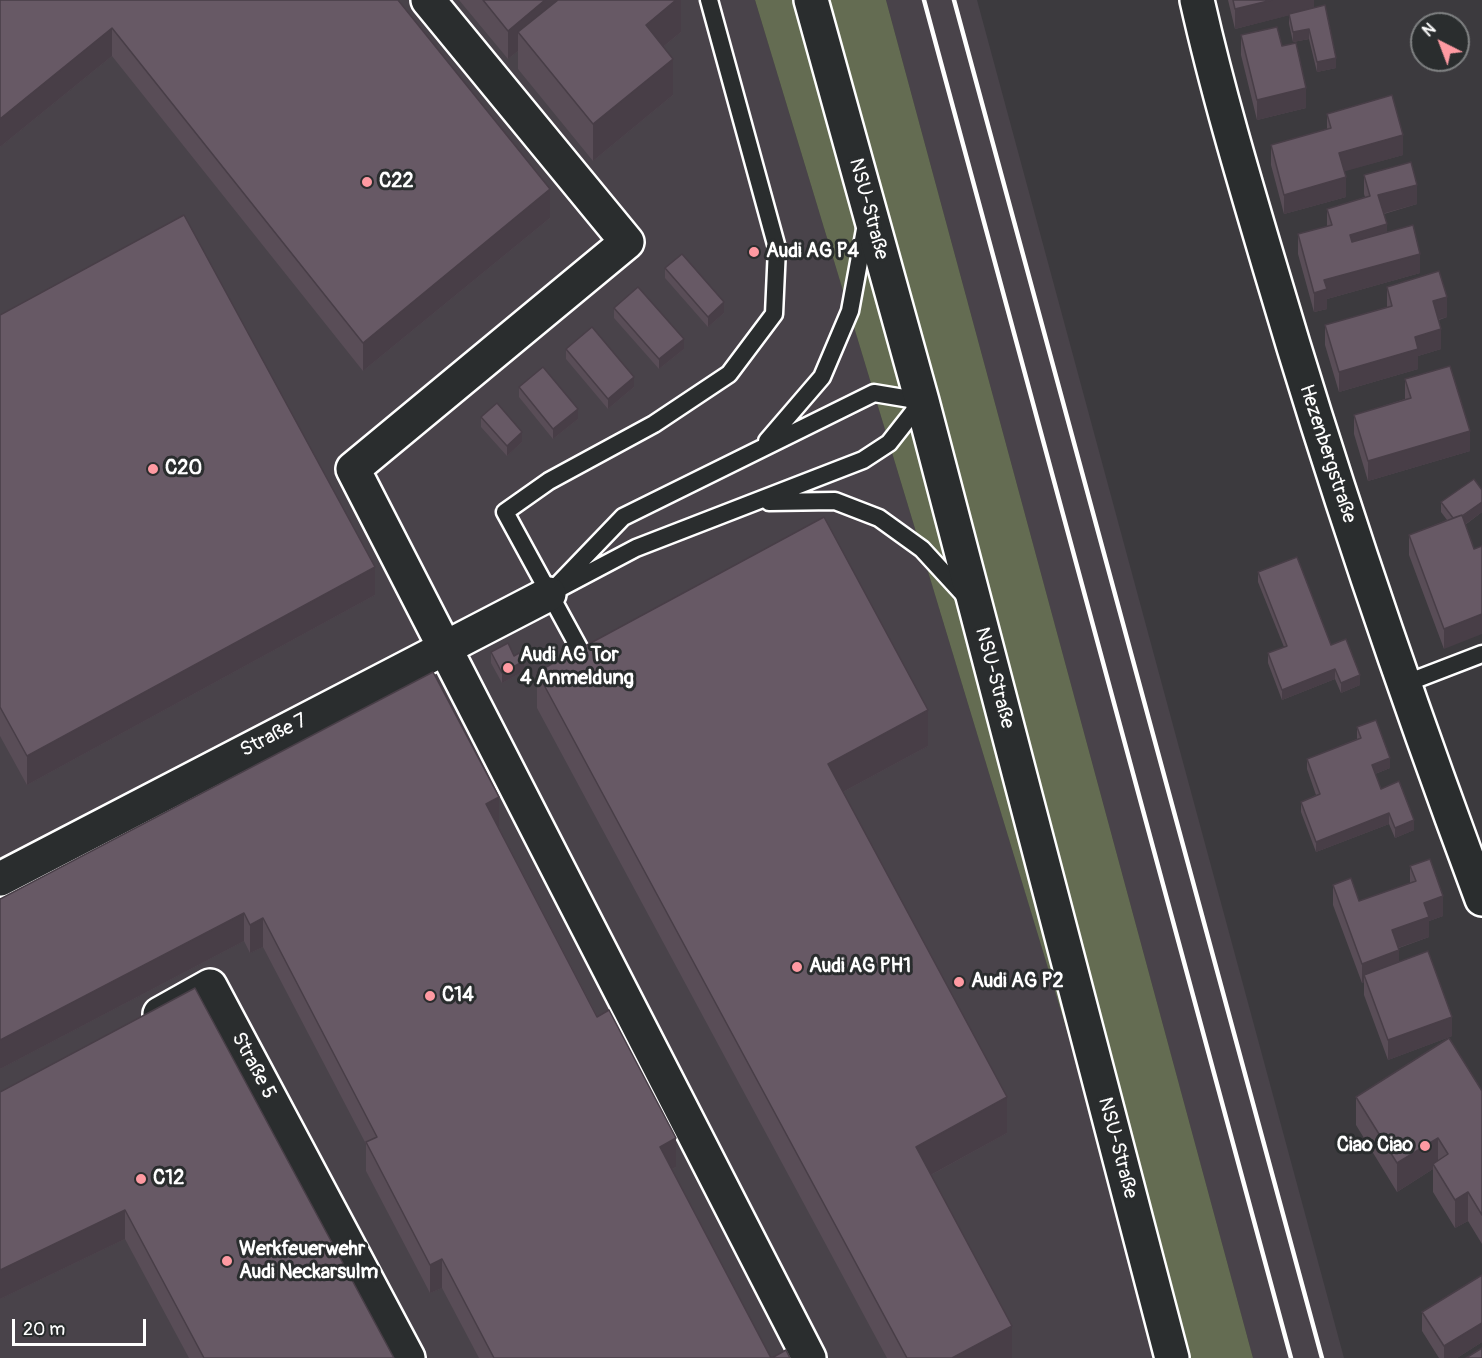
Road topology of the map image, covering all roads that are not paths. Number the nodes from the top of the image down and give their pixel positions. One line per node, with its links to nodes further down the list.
1 (428, 0): 11 (street)
2 (709, 0): 9 (lane)
3 (811, 0): 5 (street, NSU-Straße)
4 (1197, 0): 14 (street, Hezenbergstraße)
5 (869, 210): 6 (street, NSU-Straße); 7 (lane)
6 (922, 401): 7 (lane); 8 (lane); 10 (street, NSU-Straße)
7 (758, 450): 9 (lane)
8 (759, 502): 9 (lane); 10 (lane)
9 (549, 594): 11 (street, Straße 7); 13 (lane)
10 (976, 608): 20 (street, NSU-Straße)
11 (444, 648): 15 (street, Straße 7); 19 (street)
12 (1482, 654): 14 (lane)
13 (596, 681)
14 (1404, 684): 16 (street, Hezenbergstraße)
15 (0, 879)
16 (1482, 899)
17 (136, 1027): 18 (street, Straße 5)
18 (408, 1358)
19 (809, 1358)
20 (1172, 1358)

